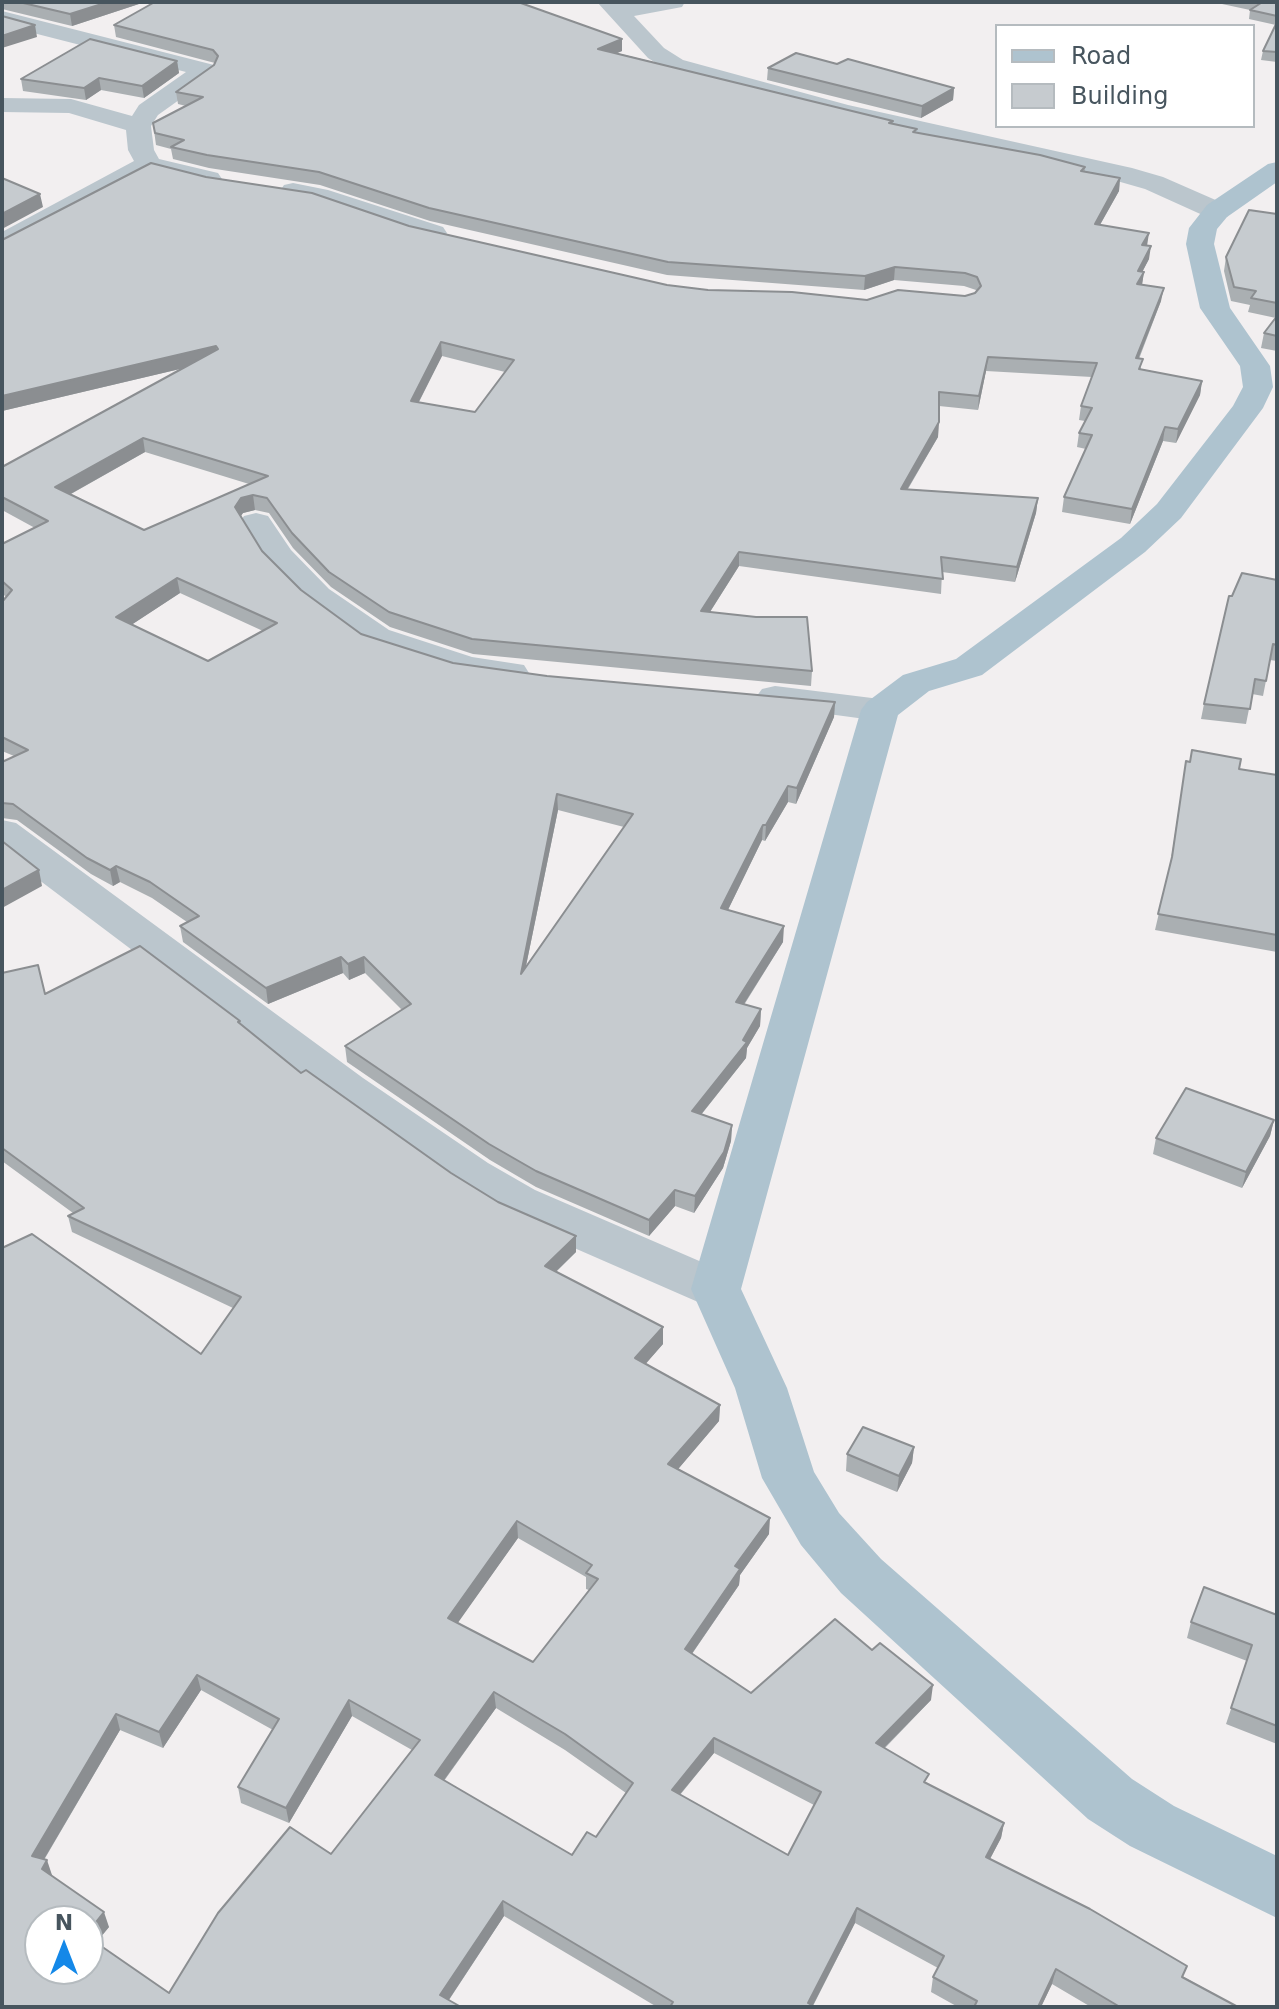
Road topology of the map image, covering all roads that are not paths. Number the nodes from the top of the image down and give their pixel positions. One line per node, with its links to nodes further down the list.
1 (674, 2): 2 (street)
2 (613, 7): 10 (street)
3 (2, 18): 5 (street)
4 (2, 105): 5 (street)
5 (138, 126): 6 (street)
6 (149, 164): 8 (street); 12 (street)
7 (1277, 170): 10 (main road)
8 (236, 183)
9 (264, 187): 11 (street)
10 (1217, 211): 13 (main road)
11 (457, 239)
12 (2, 243)
13 (1268, 389): 17 (main road)
14 (256, 523): 15 (street)
15 (548, 677)
16 (745, 694): 17 (street)
17 (880, 710): 19 (main road)
18 (2, 832): 19 (street)
19 (716, 1289): 20 (main road)
20 (1277, 1888)

